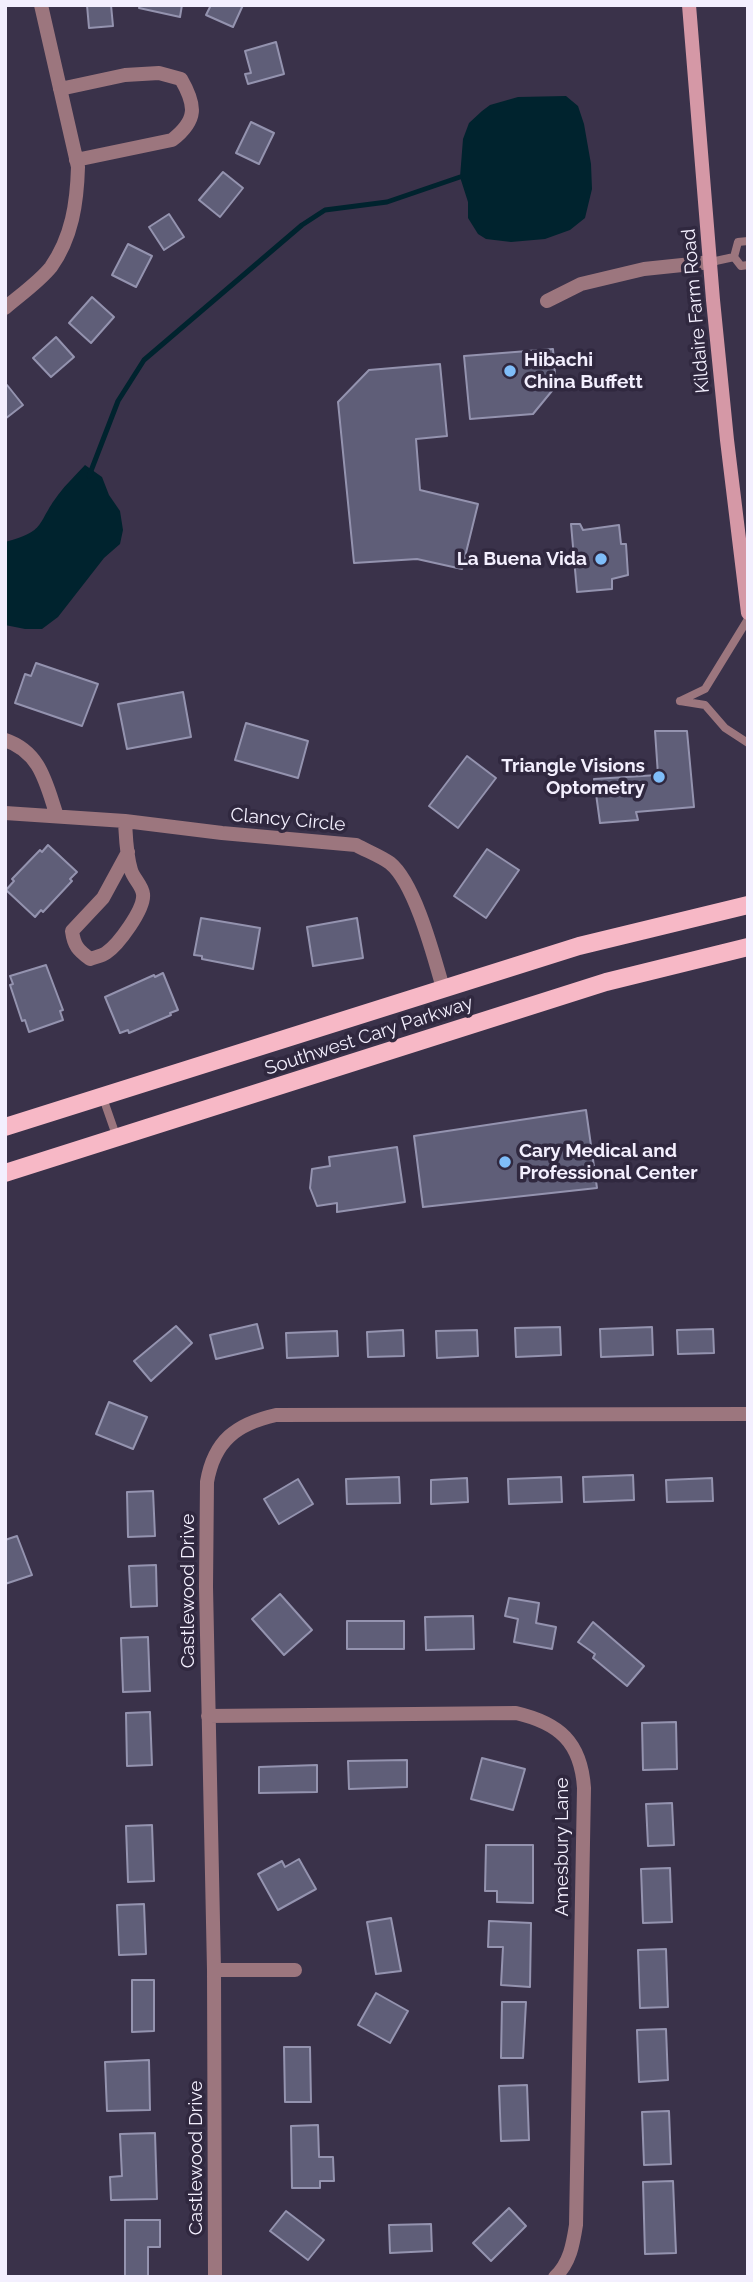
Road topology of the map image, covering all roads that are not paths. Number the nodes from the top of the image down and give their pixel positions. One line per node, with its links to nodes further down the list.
1 (41, 5): 3 (street)
2 (689, 5): 7 (main road, Kildaire Farm Road)
3 (60, 89): 4 (street); 4 (street)
4 (76, 160): 10 (street)
5 (748, 241): 6 (lane)
6 (734, 257): 7 (lane); 8 (lane)
7 (711, 262): 9 (street); 11 (main road, Kildaire Farm Road)
8 (748, 265)
9 (547, 301)
10 (5, 308)
11 (748, 613)
12 (748, 619): 14 (lane)
13 (5, 740): 16 (street)
14 (748, 743)
15 (5, 813): 16 (street, Clancy Circle)
16 (57, 816): 17 (street, Clancy Circle)
17 (125, 821): 18 (street); 21 (street, Clancy Circle)
18 (128, 852): 18 (street)
19 (748, 905): 21 (main road, Southwest Cary Parkway)
20 (748, 947): 24 (main road, Southwest Cary Parkway)
21 (443, 988): 22 (main road, Southwest Cary Parkway)
22 (103, 1098): 23 (main road, Southwest Cary Parkway); 24 (lane)
23 (5, 1127)
24 (118, 1138): 25 (main road, Southwest Cary Parkway)
25 (5, 1174)
26 (748, 1414): 27 (street, Castlewood Drive)
27 (208, 1716): 28 (street, Castlewood Drive); 31 (street, Amesbury Lane)
28 (214, 1970): 29 (street); 30 (street, Castlewood Drive)
29 (295, 1970)
30 (215, 2277)
31 (555, 2277)

